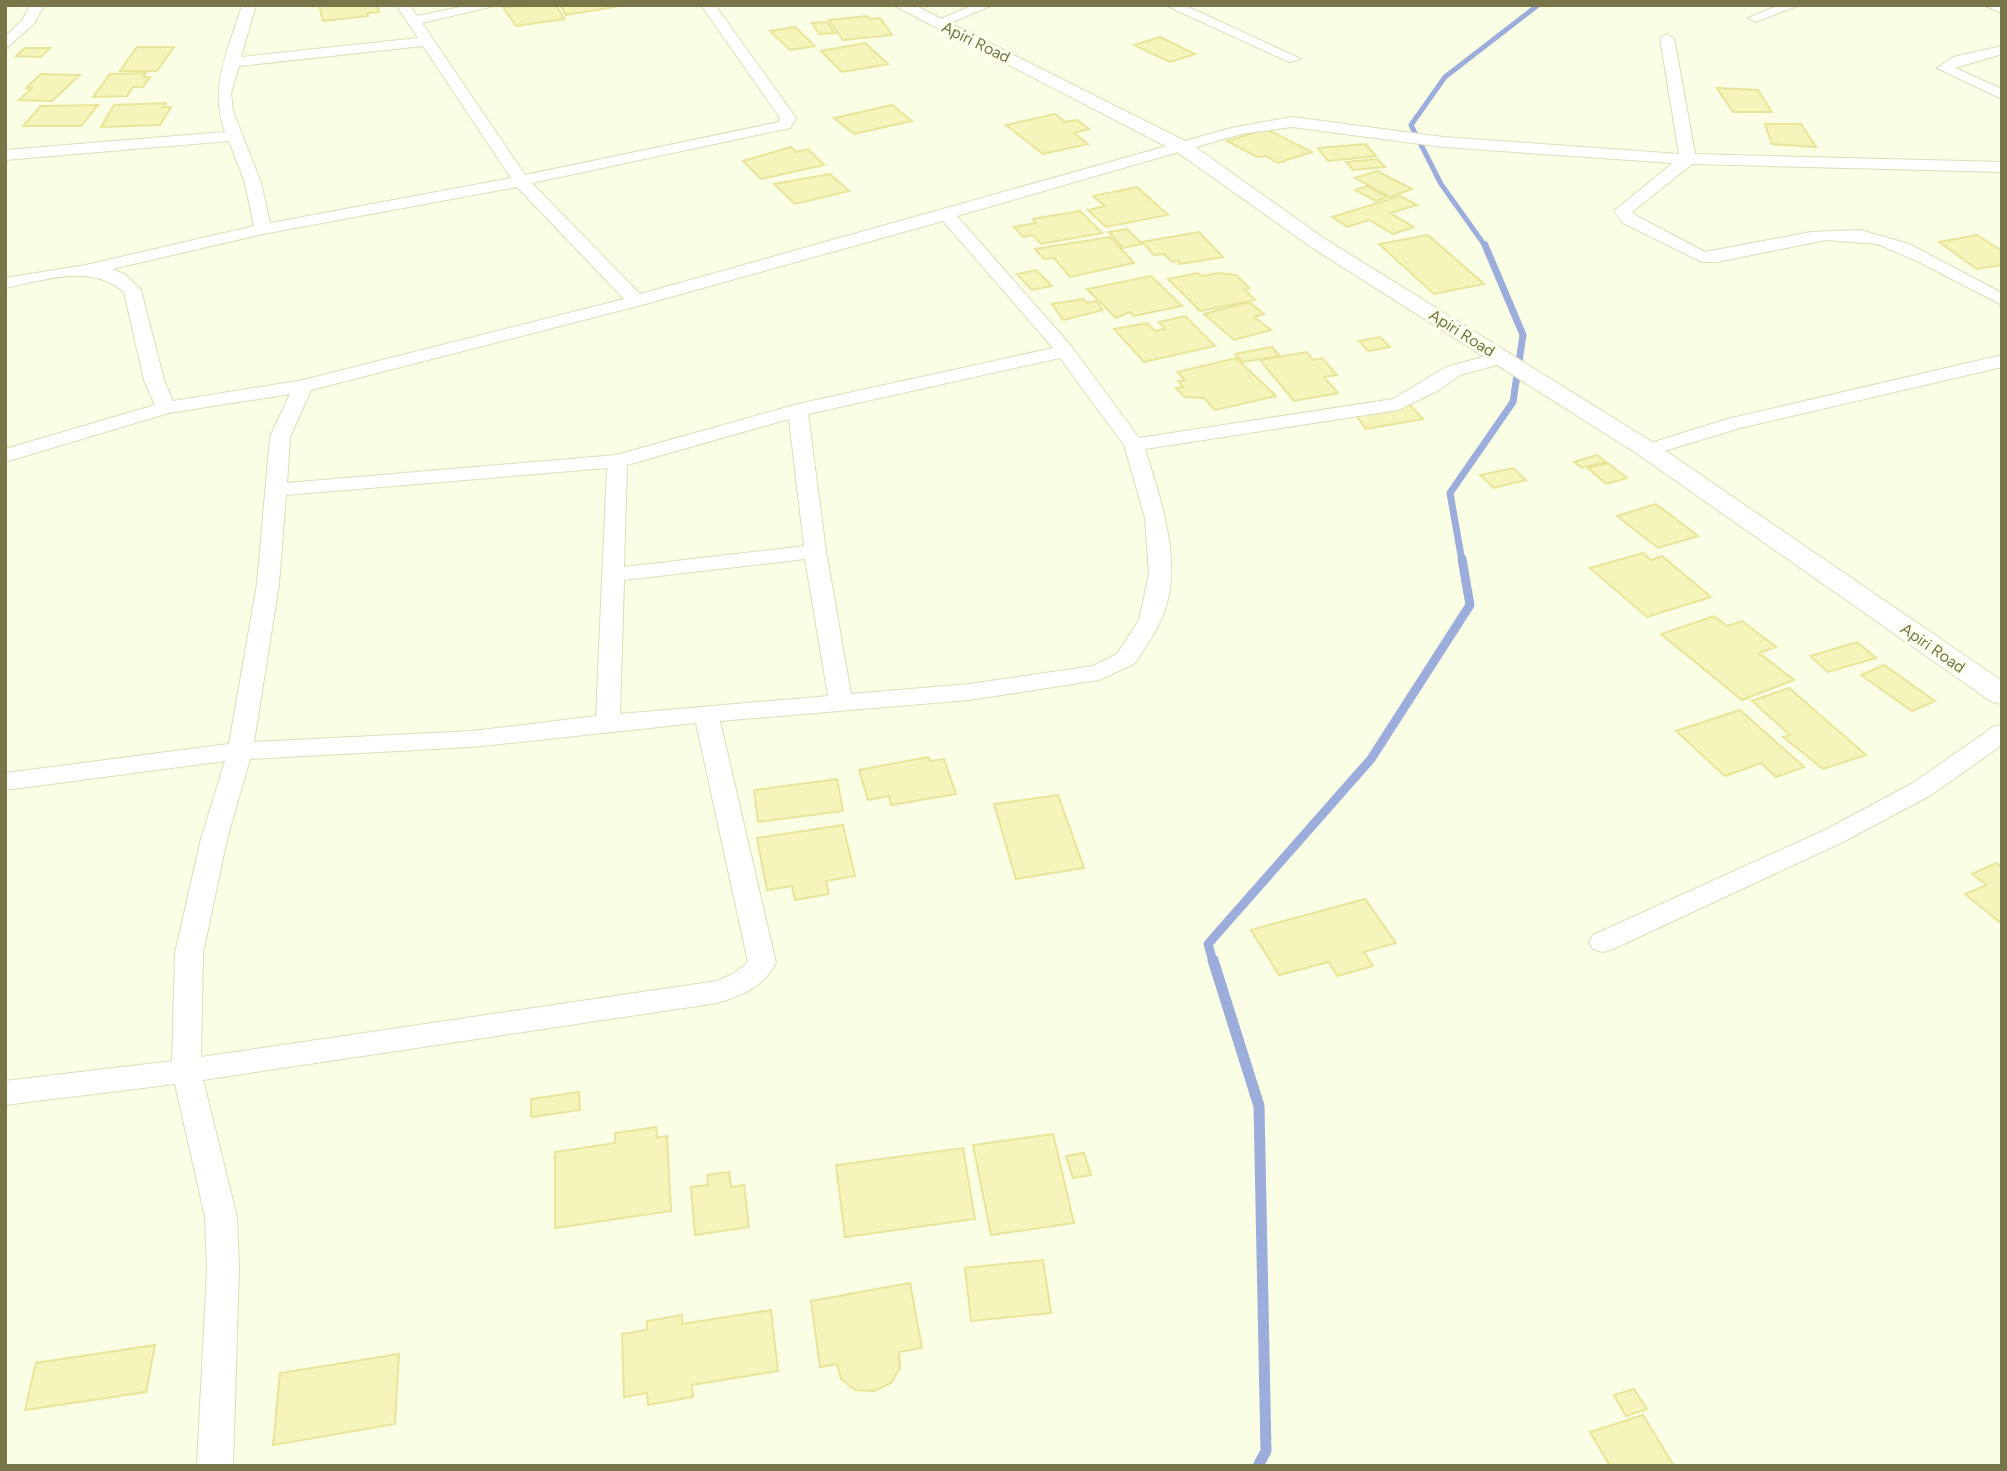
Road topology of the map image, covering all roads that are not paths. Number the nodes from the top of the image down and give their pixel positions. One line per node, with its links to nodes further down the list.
1 (37, 5): 17 (street)
2 (249, 5): 20 (street)
3 (403, 5): 13 (street)
4 (491, 5): 13 (street)
5 (708, 5): 27 (street)
6 (901, 5): 14 (street, Apiri Road)
7 (986, 5): 14 (street)
8 (1172, 5): 19 (street)
9 (1793, 5): 12 (street)
10 (1990, 5): 11 (street)
11 (2002, 9)
12 (1755, 19)
13 (414, 21): 16 (street)
14 (938, 23): 23 (street, Apiri Road)
15 (1667, 38): 25 (street)
16 (427, 41): 20 (street); 27 (street)
17 (5, 45)
18 (2002, 50): 21 (street)
19 (1294, 59)
20 (234, 62): 22 (street)
21 (2002, 95)
22 (232, 136): 24 (street); 29 (street)
23 (1184, 148): 25 (street); 28 (street); 35 (street, Apiri Road)
24 (5, 155)
25 (1688, 159): 26 (street); 32 (street)
26 (2002, 167)
27 (521, 181): 29 (street); 33 (street)
28 (947, 215): 33 (street); 34 (street)
29 (263, 229): 30 (street)
30 (91, 269): 31 (street); 38 (street)
31 (5, 283)
32 (2002, 300)
33 (636, 301): 37 (street)
34 (1065, 351): 39 (street); 40 (street)
35 (1502, 358): 40 (street); 41 (street, Apiri Road)
36 (2002, 361): 41 (street)
37 (303, 386): 38 (street); 44 (street)
38 (166, 408): 42 (street)
39 (798, 410): 43 (street); 45 (street)
40 (1134, 445): 48 (street)
41 (1648, 450): 47 (street, Apiri Road)
42 (5, 456)
43 (617, 461): 44 (street); 46 (street)
44 (276, 490): 52 (street)
45 (815, 551): 46 (street); 48 (street)
46 (613, 575): 50 (street)
47 (2002, 695)
48 (841, 704): 49 (street)
49 (707, 717): 50 (street); 55 (street)
50 (608, 723): 52 (street)
51 (2002, 733): 54 (street)
52 (240, 751): 53 (street); 55 (street)
53 (5, 782)
54 (1603, 942)
55 (186, 1070): 56 (street); 57 (street)
56 (5, 1093)
57 (215, 1466)

